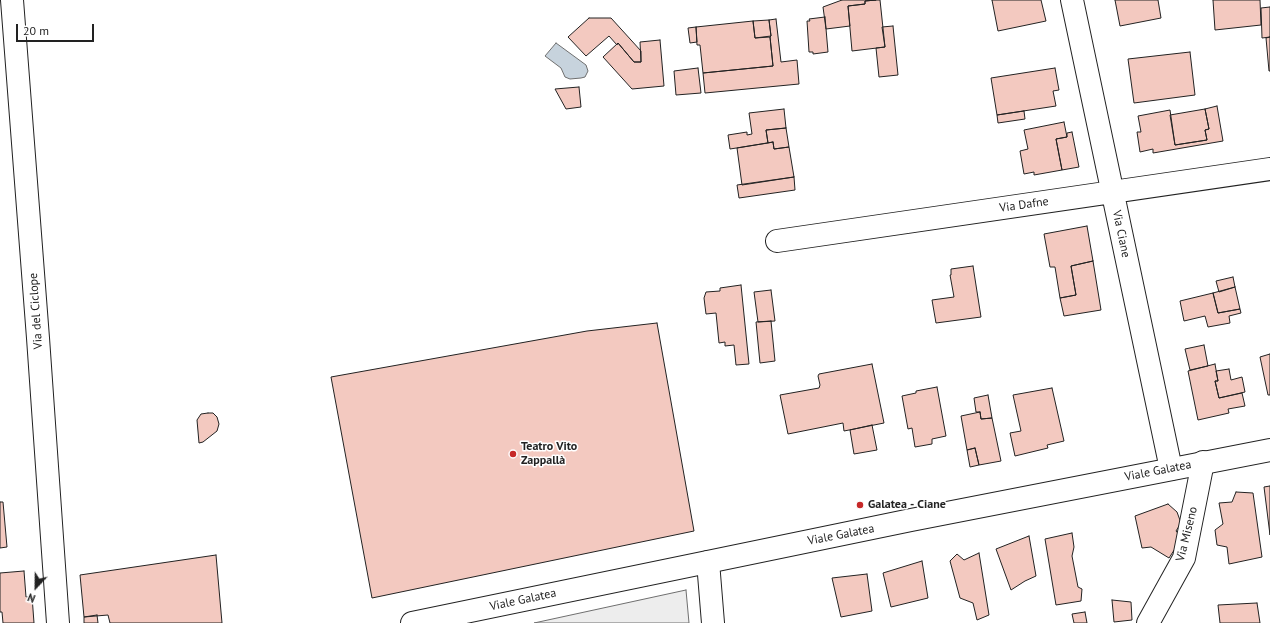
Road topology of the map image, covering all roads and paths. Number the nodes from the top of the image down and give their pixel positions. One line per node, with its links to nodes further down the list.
1 (12, 0): 10 (street, Via del Ciclope)
2 (1072, 0): 4 (street, Via Ciane)
3 (1270, 169): 4 (street, Via Dafne)
4 (1112, 191): 5 (street, Via Dafne); 8 (street, Via Ciane)
5 (777, 241)
6 (1270, 450): 7 (street, Viale Galatea)
7 (1203, 462): 8 (street, Viale Galatea); 13 (street, Via Miseno)
8 (1171, 469): 9 (street, Viale Galatea)
9 (708, 562): 11 (street, Viale Galatea); 12 (street)
10 (58, 623)
11 (412, 623)
12 (713, 623)
13 (1148, 623)

